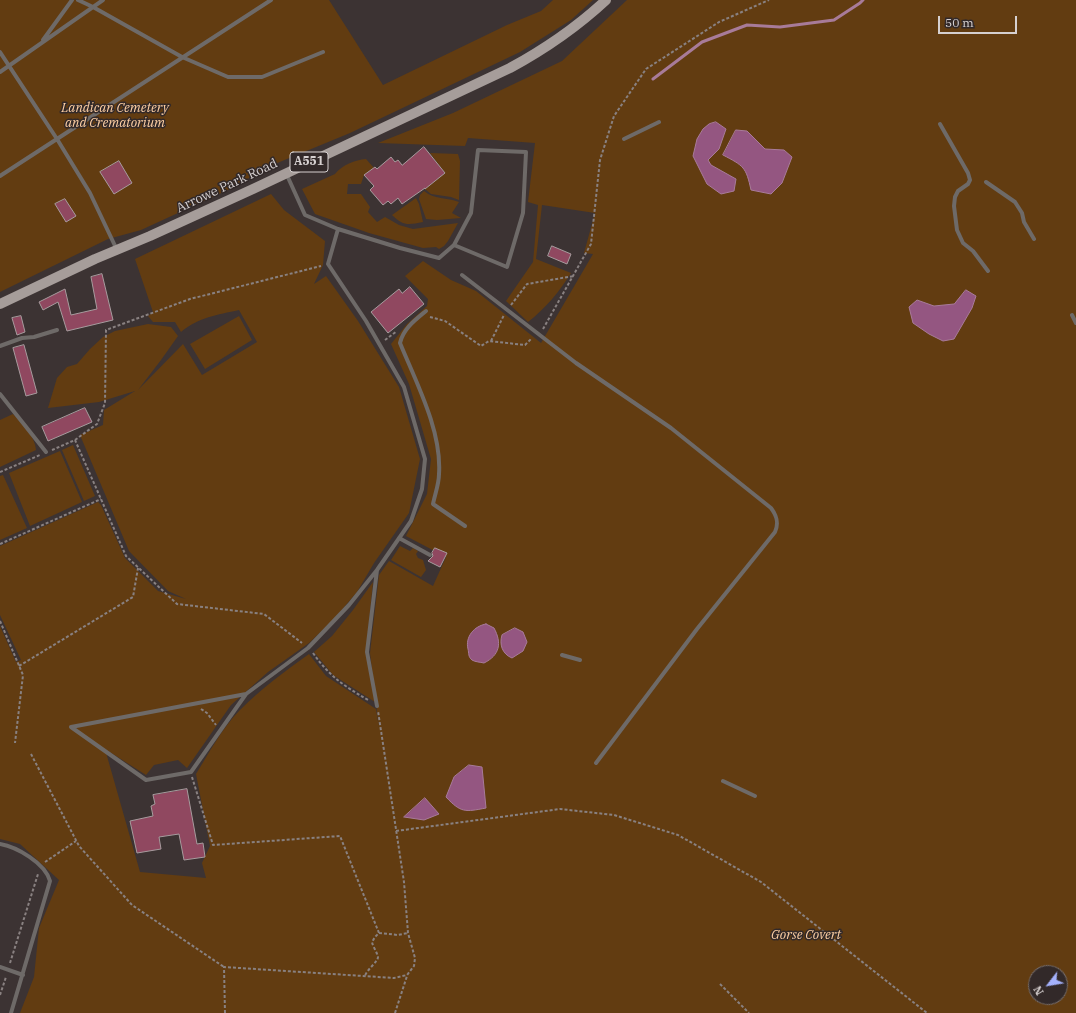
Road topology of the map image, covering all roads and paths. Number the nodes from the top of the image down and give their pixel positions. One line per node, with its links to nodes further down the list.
1 (72, 0): 11 (lane)
2 (78, 0): 7 (lane)
3 (103, 0): 7 (lane)
4 (272, 0): 10 (lane)
5 (606, 0): 17 (main road, Arrowe Park Road / A551)
6 (769, 0): 27 (path)
7 (93, 7): 10 (lane); 11 (lane)
8 (0, 52): 11 (lane)
9 (323, 52): 10 (lane)
10 (182, 58): 15 (lane)
11 (10, 66): 12 (lane); 15 (lane)
12 (0, 71)
13 (659, 122): 16 (lane)
14 (940, 124): 25 (lane)
15 (57, 139): 18 (lane); 23 (lane)
16 (624, 139)
17 (286, 173): 20 (lane); 23 (main road, Arrowe Park Road / A551)
18 (0, 176)
19 (986, 182): 21 (lane)
20 (338, 229): 22 (lane); 24 (lane)
21 (1034, 239)
22 (454, 245): 22 (lane)
23 (117, 250): 28 (main road, Arrowe Park Road / A551)
24 (328, 264): 38 (lane); 41 (path)
25 (988, 271)
26 (462, 275): 29 (lane)
27 (574, 276): 29 (path); 36 (path)
28 (0, 304)
29 (508, 310): 36 (lane); 37 (path)
30 (426, 311): 31 (lane)
31 (421, 315): 37 (path); 45 (lane)
32 (1072, 315): 33 (lane)
33 (1076, 323)
34 (57, 330): 39 (lane)
35 (398, 330): 38 (path)
36 (538, 333): 37 (path); 62 (lane)
37 (491, 341)
38 (379, 344): 46 (lane)
39 (0, 346)
40 (0, 394): 42 (lane)
41 (75, 440): 42 (path); 44 (path)
42 (46, 452): 43 (path)
43 (0, 472)
44 (101, 499): 47 (path); 49 (path)
45 (465, 526)
46 (399, 538): 48 (lane); 50 (lane)
47 (0, 544)
48 (430, 555)
49 (138, 567): 52 (path); 55 (path)
50 (377, 570): 52 (lane); 58 (lane)
51 (0, 621): 55 (path)
52 (308, 648): 56 (lane); 58 (path)
53 (562, 655): 54 (lane)
54 (580, 660)
55 (19, 666): 60 (path)
56 (246, 694): 57 (lane); 59 (lane)
57 (194, 704): 59 (path); 63 (lane)
58 (378, 706): 66 (path)
59 (220, 731): 63 (lane)
60 (15, 743)
61 (31, 754): 67 (path)
62 (596, 763)
63 (191, 772): 70 (path)
64 (723, 781): 65 (lane)
65 (755, 796)
66 (396, 830): 71 (path); 84 (path)
67 (77, 841): 69 (path); 73 (path)
68 (0, 844): 69 (lane)
69 (40, 866): 74 (path); 75 (lane)
70 (379, 933): 71 (path); 76 (path)
71 (408, 933): 77 (path)
72 (0, 967): 74 (lane)
73 (224, 967): 76 (path); 81 (path)
74 (8, 970): 75 (lane); 79 (path)
75 (23, 975): 80 (lane)
76 (365, 976): 77 (path)
77 (408, 976): 82 (path)
78 (720, 984): 83 (path)
79 (0, 995)
80 (11, 1013)
81 (225, 1013)
82 (395, 1013)
83 (749, 1013)
84 (927, 1013)

